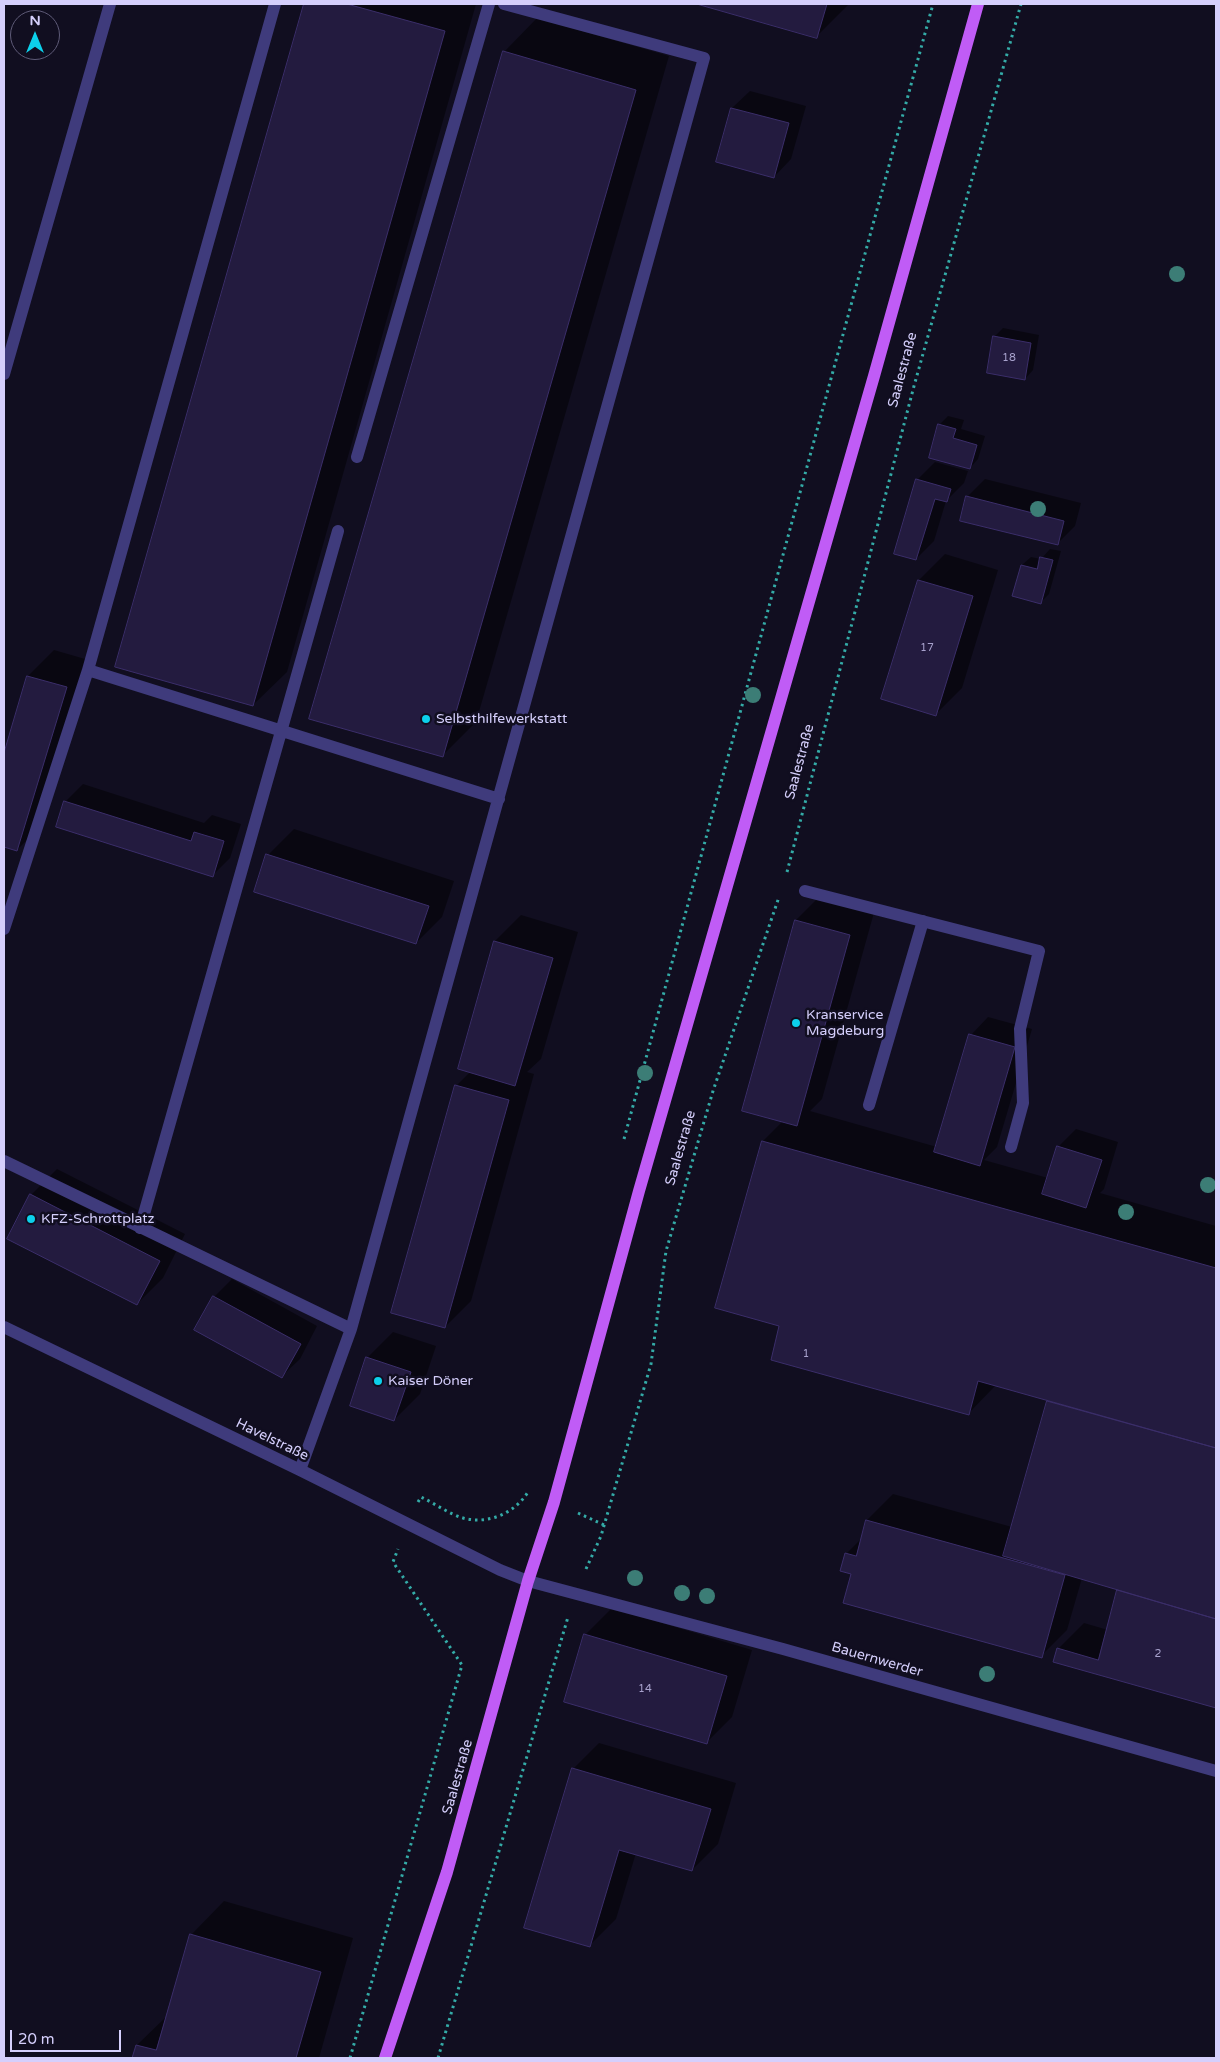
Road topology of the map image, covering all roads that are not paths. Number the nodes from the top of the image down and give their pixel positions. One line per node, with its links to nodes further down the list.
1 (110, 4): 6 (street)
2 (275, 4): 9 (street)
3 (489, 4): 7 (street)
4 (504, 4): 11 (street)
5 (978, 4): 22 (main road, Saalestraße)
6 (4, 374)
7 (358, 457)
8 (338, 531): 10 (street)
9 (88, 670): 10 (street); 14 (street)
10 (281, 731): 11 (street); 18 (street)
11 (499, 799): 20 (street)
12 (805, 891): 13 (street)
13 (923, 921): 15 (street); 16 (street)
14 (4, 929)
15 (869, 1105)
16 (1011, 1147)
17 (4, 1161): 18 (street)
18 (140, 1228): 20 (street)
19 (4, 1326): 21 (street, Havelstraße)
20 (351, 1330): 21 (street)
21 (300, 1470): 22 (street, Havelstraße)
22 (528, 1581): 23 (street, Bauernwerder); 24 (main road, Saalestraße)
23 (1216, 1771)
24 (385, 2058)

